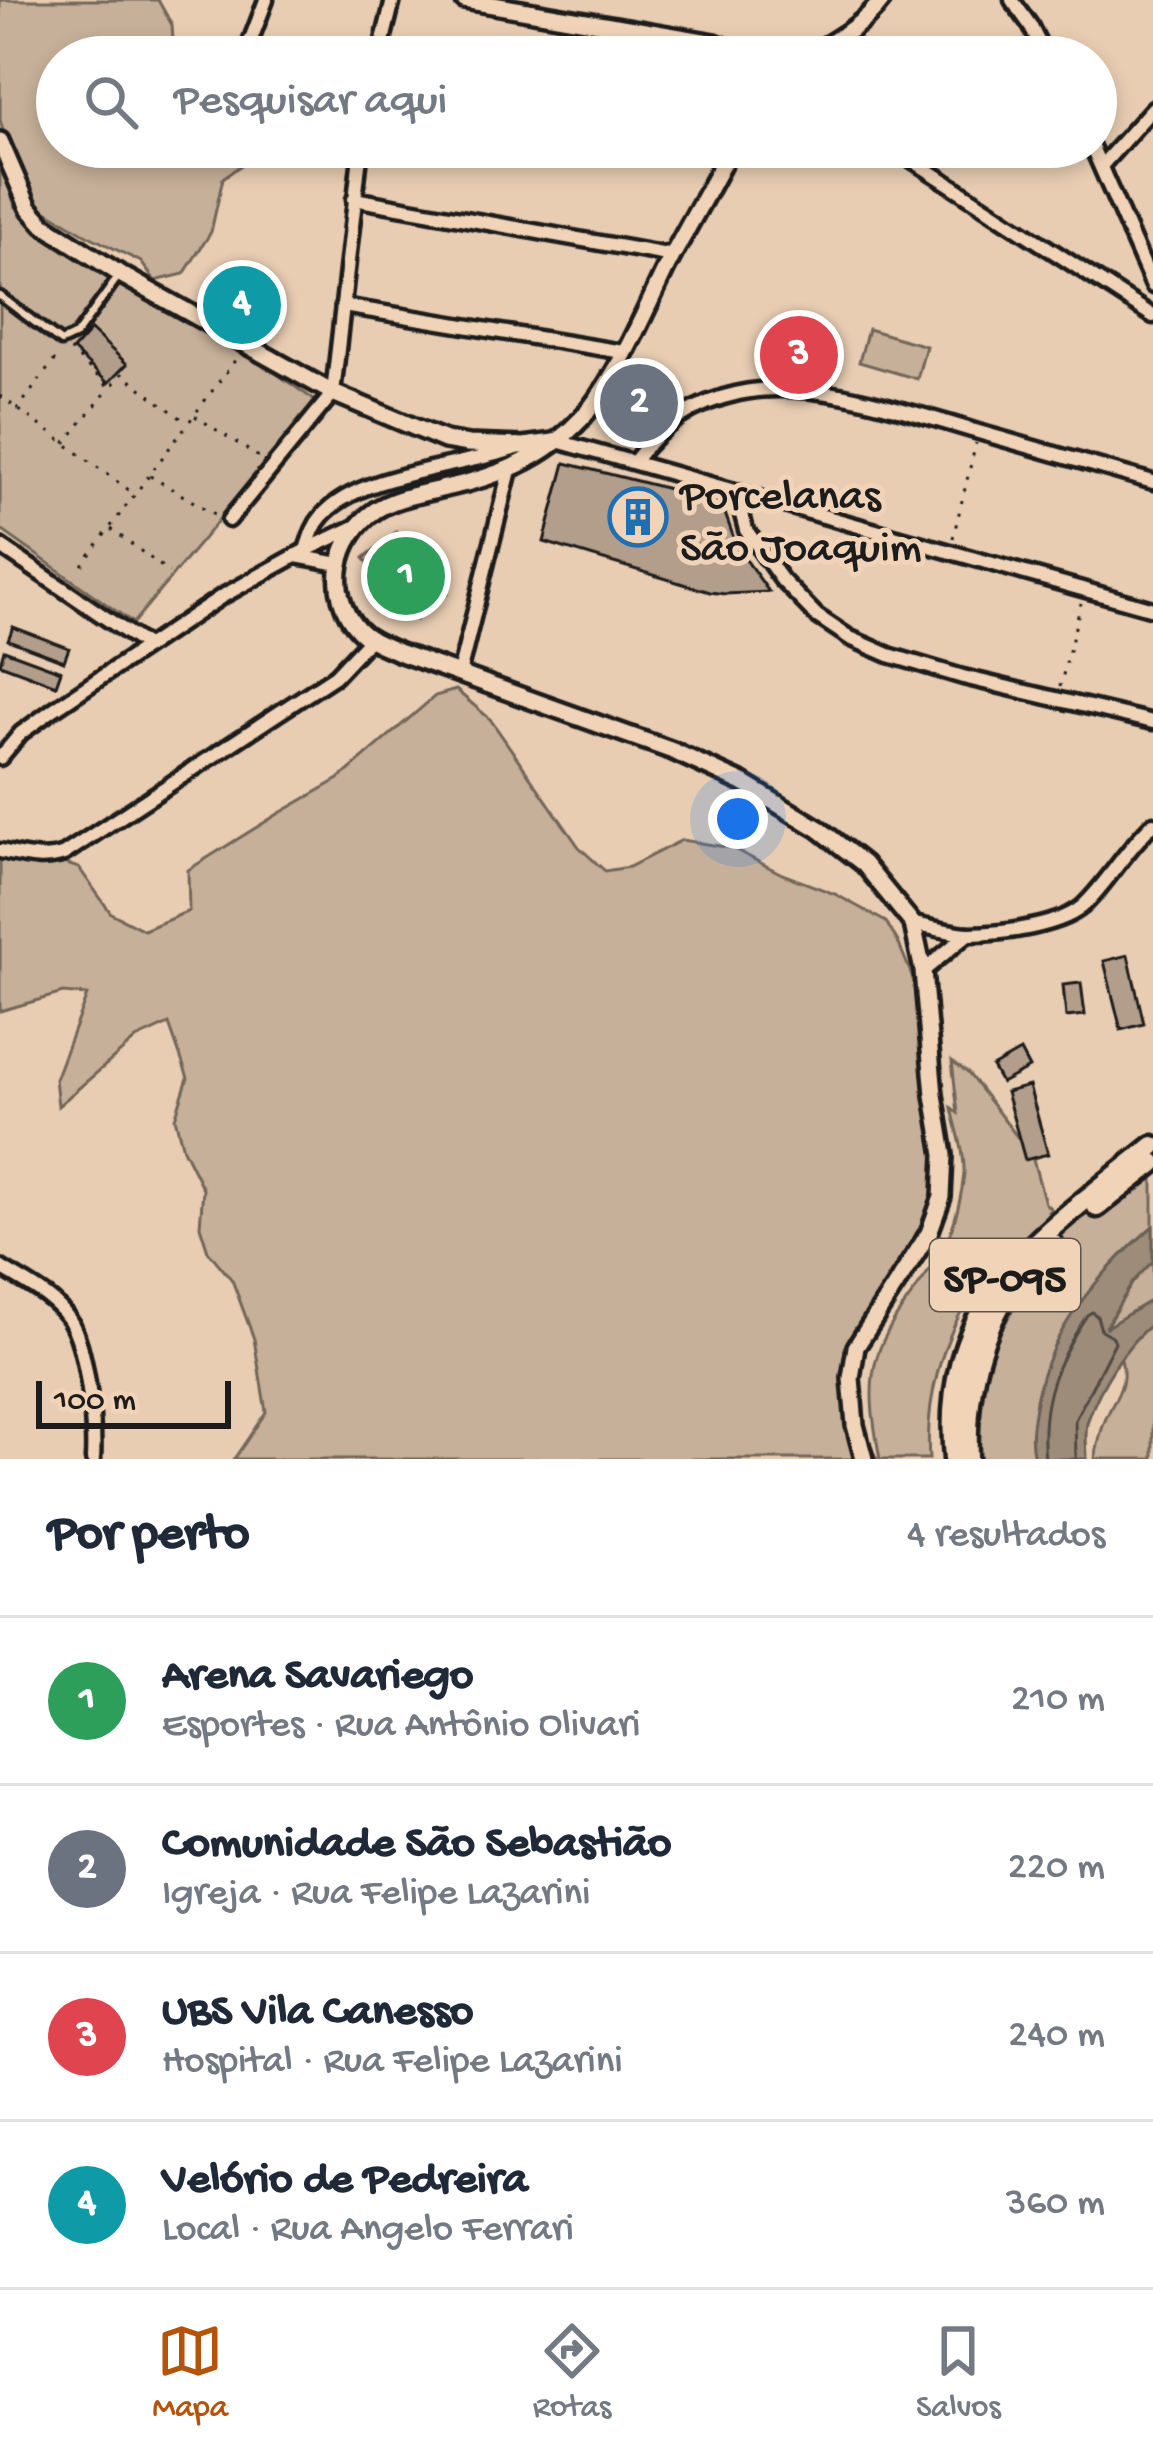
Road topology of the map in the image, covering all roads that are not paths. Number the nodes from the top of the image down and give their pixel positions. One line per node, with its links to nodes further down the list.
1 (266, 0): 6 (street)
2 (393, 0): 7 (street)
3 (464, 0): 8 (street)
4 (882, 0): 9 (street)
5 (1012, 0): 10 (street)
6 (252, 36)
7 (384, 36)
8 (674, 36)
9 (842, 36)
10 (1036, 36)
11 (1153, 108): 13 (street)
12 (0, 141): 20 (street)
13 (1117, 148)
14 (358, 168): 18 (street)
15 (720, 168): 19 (street)
16 (924, 168): 24 (street)
17 (1103, 168): 21 (street)
18 (354, 199): 19 (street); 23 (street)
19 (673, 256): 25 (street)
20 (121, 274): 22 (lane); 26 (street)
21 (1153, 286)
22 (0, 296)
23 (343, 306): 25 (street); 26 (street)
24 (1153, 316)
25 (623, 352): 27 (street)
26 (333, 393): 28 (street); 33 (street)
27 (557, 441): 28 (street); 29 (street); 30 (street)
28 (523, 446): 36 (street)
29 (634, 462): 31 (street); 32 (street)
30 (510, 470): 34 (street); 41 (street)
31 (1153, 482)
32 (736, 492): 38 (street); 42 (street)
33 (223, 518)
34 (357, 526): 36 (street); 37 (street)
35 (0, 546): 40 (street)
36 (301, 553): 37 (street); 40 (street)
37 (339, 564): 39 (street)
38 (1153, 609)
39 (370, 639): 41 (street); 45 (street)
40 (147, 646): 43 (street)
41 (459, 674): 46 (street)
42 (1153, 722)
43 (0, 758)
44 (1153, 824): 47 (street)
45 (0, 851)
46 (914, 923): 47 (street); 48 (street)
47 (968, 934): 48 (street)
48 (923, 971): 53 (street)
49 (1153, 1146): 54 (main road, SP-095)
50 (1153, 1163): 55 (main road, SP-095)
51 (0, 1267): 52 (street)
52 (93, 1459)
53 (864, 1459)
54 (954, 1459)
55 (968, 1459)

